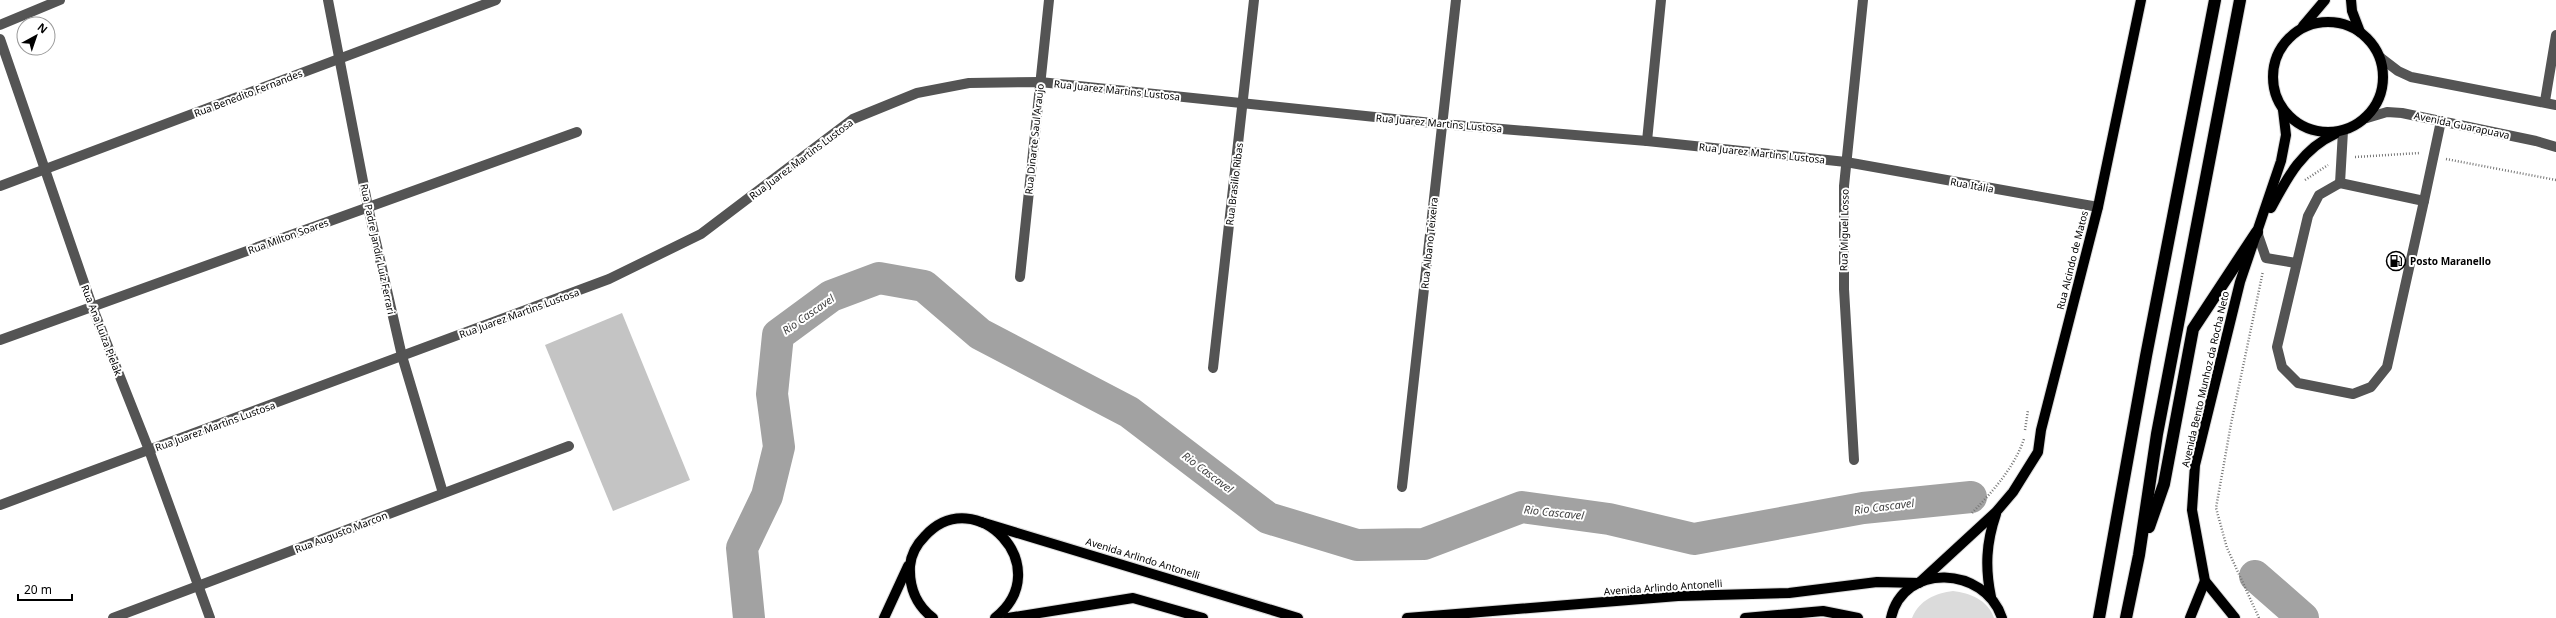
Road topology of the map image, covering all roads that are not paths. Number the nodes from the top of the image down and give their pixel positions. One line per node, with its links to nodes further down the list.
1 (60, 0): 14 (street)
2 (328, 0): 20 (street, Rua Padre Jandir Luiz Ferrari)
3 (496, 0): 20 (street, Rua Benedito Fernandes)
4 (1049, 0): 21 (street, Rua Dinarte Saul Araujo)
5 (1254, 0): 23 (street, Rua Brasilio Ribas)
6 (1456, 0): 28 (street, Rua Albano Teixeira)
7 (1661, 0): 31 (street)
8 (1863, 0): 33 (street, Rua Miguel Losso)
9 (2141, 0): 39 (main road, Rua Alcindo de Matos)
10 (2215, 0): 74 (highway)
11 (2240, 0): 55 (highway)
12 (2324, 0): 15 (main road)
13 (2351, 0): 16 (main road)
14 (0, 25)
15 (2297, 31): 16 (main road); 25 (main road)
16 (2360, 32): 19 (main road)
17 (2556, 35): 22 (street)
18 (0, 39): 34 (street, Rua Ana Luiza Pielak)
19 (2381, 58): 22 (street); 26 (main road)
20 (339, 59): 34 (street, Rua Benedito Fernandes); 38 (street, Rua Padre Jandir Luiz Ferrari)
21 (1040, 82): 23 (street, Rua Juarez Martins Lustosa); 42 (street, Rua Dinarte Saul Araujo); 45 (street, Rua Juarez Martins Lustosa)
22 (2545, 102): 24 (street)
23 (1242, 103): 28 (street, Rua Juarez Martins Lustosa); 46 (street, Rua Brasilio Ribas)
24 (2556, 105)
25 (2283, 110): 30 (main road); 40 (main road, Avenida Bento Munhoz da Rocha Neto)
26 (2367, 118): 27 (street, Avenida Guarapuava); 30 (main road)
27 (2441, 121): 32 (street, Avenida Guarapuava); 37 (street)
28 (1442, 124): 31 (street, Rua Juarez Martins Lustosa); 50 (street, Rua Albano Teixeira)
29 (577, 132): 38 (street, Rua Milton Soares)
30 (2341, 132): 35 (street); 40 (main road, Avenida Bento Munhoz da Rocha Neto)
31 (1647, 141): 33 (street, Rua Juarez Martins Lustosa)
32 (2556, 147)
33 (1846, 162): 39 (street, Rua Itália); 49 (street, Rua Miguel Losso)
34 (43, 170): 36 (street, Rua Benedito Fernandes); 43 (street, Rua Ana Luiza Pielak)
35 (2340, 183): 37 (street); 41 (street)
36 (0, 186)
37 (2424, 201): 41 (street)
38 (368, 207): 43 (street, Rua Milton Soares); 45 (street, Rua Padre Jandir Luiz Ferrari)
39 (2098, 207): 53 (main road, Rua Alcindo de Matos)
40 (2257, 232): 41 (street); 55 (highway); 57 (main road, Avenida Bento Munhoz da Rocha Neto)
41 (2296, 263)
42 (1020, 277)
43 (92, 306): 44 (street, Rua Milton Soares); 48 (street, Rua Ana Luiza Pielak)
44 (0, 340)
45 (402, 356): 48 (street, Rua Juarez Martins Lustosa); 51 (street, Rua Padre Jandir Luiz Ferrari)
46 (1213, 368)
47 (569, 446): 51 (street, Rua Augusto Marcon)
48 (149, 450): 52 (street, Rua Juarez Martins Lustosa); 59 (street, Rua Ana Luiza Pielak)
49 (1854, 460)
50 (1402, 487)
51 (443, 494): 59 (street, Rua Augusto Marcon)
52 (0, 505)
53 (1996, 512): 58 (main road, Rua Alcindo de Matos); 60 (main road, Rua Alcindo de Matos)
54 (981, 522): 56 (main road, Avenida Arlindo Antonelli); 65 (main road, Avenida Arlindo Antonelli); 68 (main road, Avenida Arlindo Antonelli)
55 (2139, 555): 75 (highway)
56 (911, 560): 63 (main road, Avenida Arlindo Antonelli); 64 (main road, Avenida Arlindo Antonelli)
57 (2205, 581): 76 (main road); 77 (main road)
58 (1919, 583): 60 (main road); 69 (main road, Avenida Arlindo Antonelli); 72 (main road)
59 (199, 586): 61 (street, Rua Augusto Marcon); 62 (street, Rua Ana Luiza Pielak)
60 (1991, 597): 73 (main road)
61 (113, 618)
62 (210, 618)
63 (884, 618)
64 (933, 618)
65 (995, 618)
66 (1008, 618): 67 (main road)
67 (1203, 618)
68 (1298, 618)
69 (1407, 618)
70 (1745, 618): 71 (main road)
71 (1858, 618)
72 (1891, 618)
73 (2002, 618)
74 (2099, 618)
75 (2126, 618)
76 (2190, 618)
77 (2235, 618)

